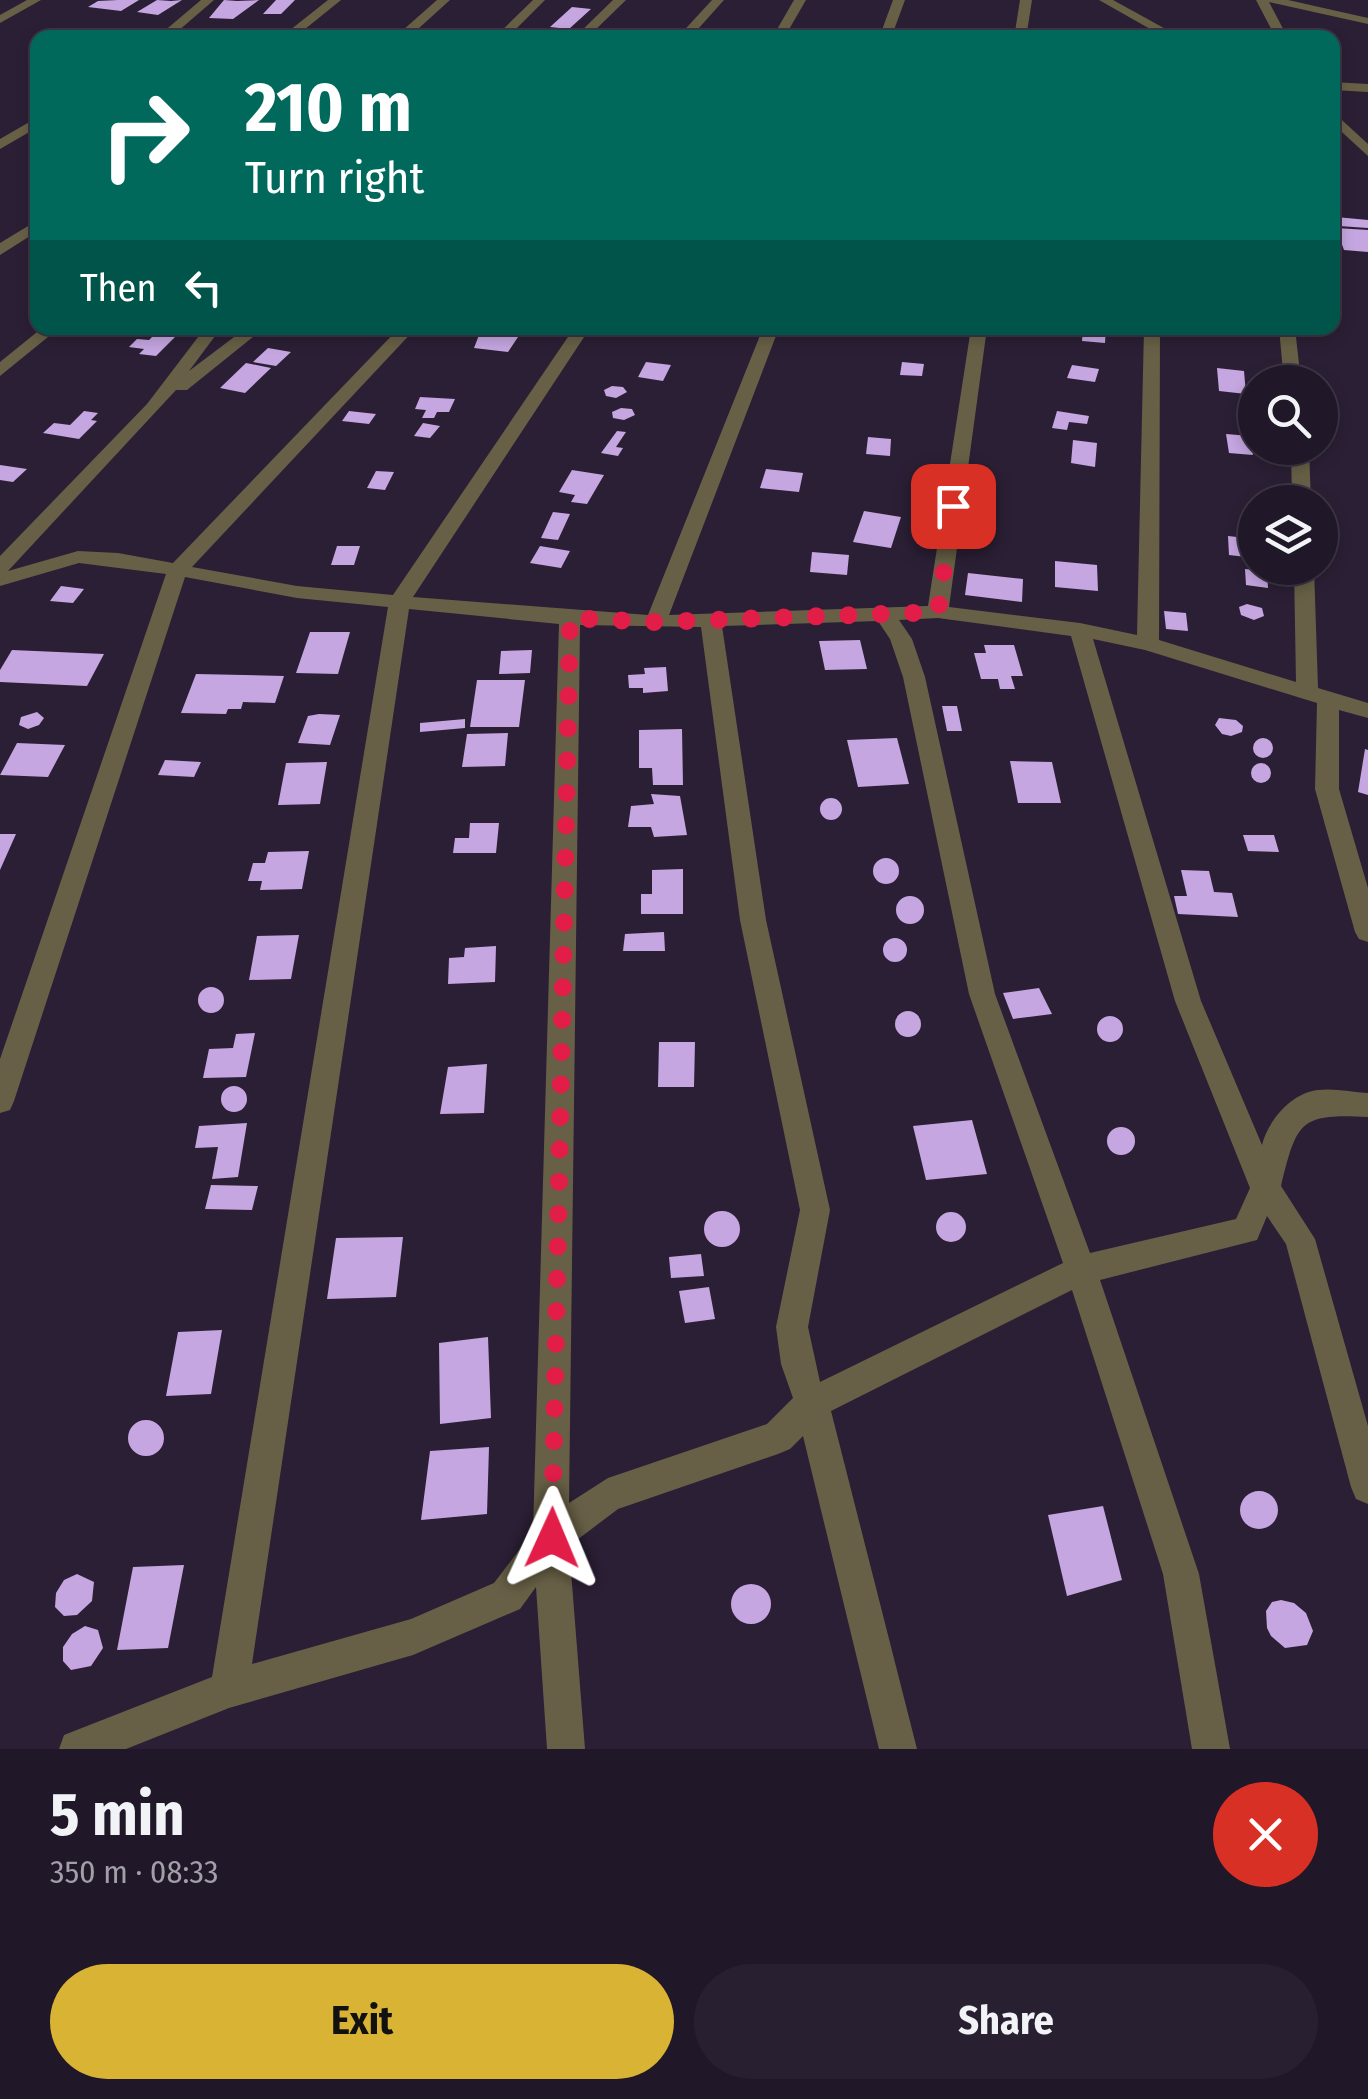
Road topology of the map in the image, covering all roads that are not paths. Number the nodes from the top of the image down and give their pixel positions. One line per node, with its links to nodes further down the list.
1 (35, 0): 14 (street)
2 (208, 0): 17 (street)
3 (335, 0): 18 (street)
4 (444, 0): 19 (street)
5 (539, 0): 20 (street)
6 (620, 0): 21 (street)
7 (718, 0): 22 (street)
8 (800, 0): 23 (street)
9 (899, 0): 24 (street)
10 (1026, 0): 25 (street)
11 (1105, 0): 15 (street)
12 (1262, 0): 28 (street)
13 (1274, 0): 16 (street)
14 (0, 20)
15 (1142, 21): 26 (street); 27 (street)
16 (1368, 21)
17 (172, 30)
18 (296, 30)
19 (409, 30)
20 (508, 30)
21 (588, 30)
22 (690, 30)
23 (783, 30)
24 (888, 30)
25 (1021, 30)
26 (1145, 30)
27 (1160, 30)
28 (1278, 30)
29 (1340, 86): 30 (street)
30 (1368, 88)
31 (1340, 118): 34 (street)
32 (1340, 122): 36 (street)
33 (30, 127): 35 (street)
34 (1368, 132)
35 (0, 145)
36 (1368, 152)
37 (30, 229): 38 (street)
38 (0, 250)
39 (42, 335): 49 (street)
40 (208, 335): 50 (street)
41 (247, 335): 50 (street)
42 (401, 335): 52 (street)
43 (577, 335): 55 (street)
44 (768, 335): 60 (street)
45 (978, 335): 57 (street)
46 (1152, 335): 62 (street)
47 (1289, 335): 48 (street)
48 (1291, 365)
49 (0, 371)
50 (153, 408): 51 (street)
51 (0, 568)
52 (178, 571): 53 (street); 55 (street); 66 (street)
53 (0, 580)
54 (1306, 585): 63 (street)
55 (400, 600): 58 (street); 73 (street)
56 (883, 612): 57 (street); 59 (street); 69 (street)
57 (938, 612): 61 (street)
58 (570, 618): 60 (street); 72 (street)
59 (710, 618): 60 (street); 70 (street)
60 (656, 622)
61 (1080, 630): 62 (street); 68 (street)
62 (1148, 644): 63 (street)
63 (1318, 695): 64 (street); 65 (street)
64 (1368, 710)
65 (1368, 932)
66 (0, 1101)
67 (1368, 1104): 68 (street)
68 (1266, 1188): 69 (street); 71 (street)
69 (1081, 1270): 70 (street); 77 (street)
70 (812, 1403): 72 (street); 76 (street)
71 (1368, 1487)
72 (552, 1538): 73 (street); 75 (street)
73 (229, 1688): 74 (street)
74 (78, 1749)
75 (566, 1749)
76 (898, 1749)
77 (1211, 1749)

